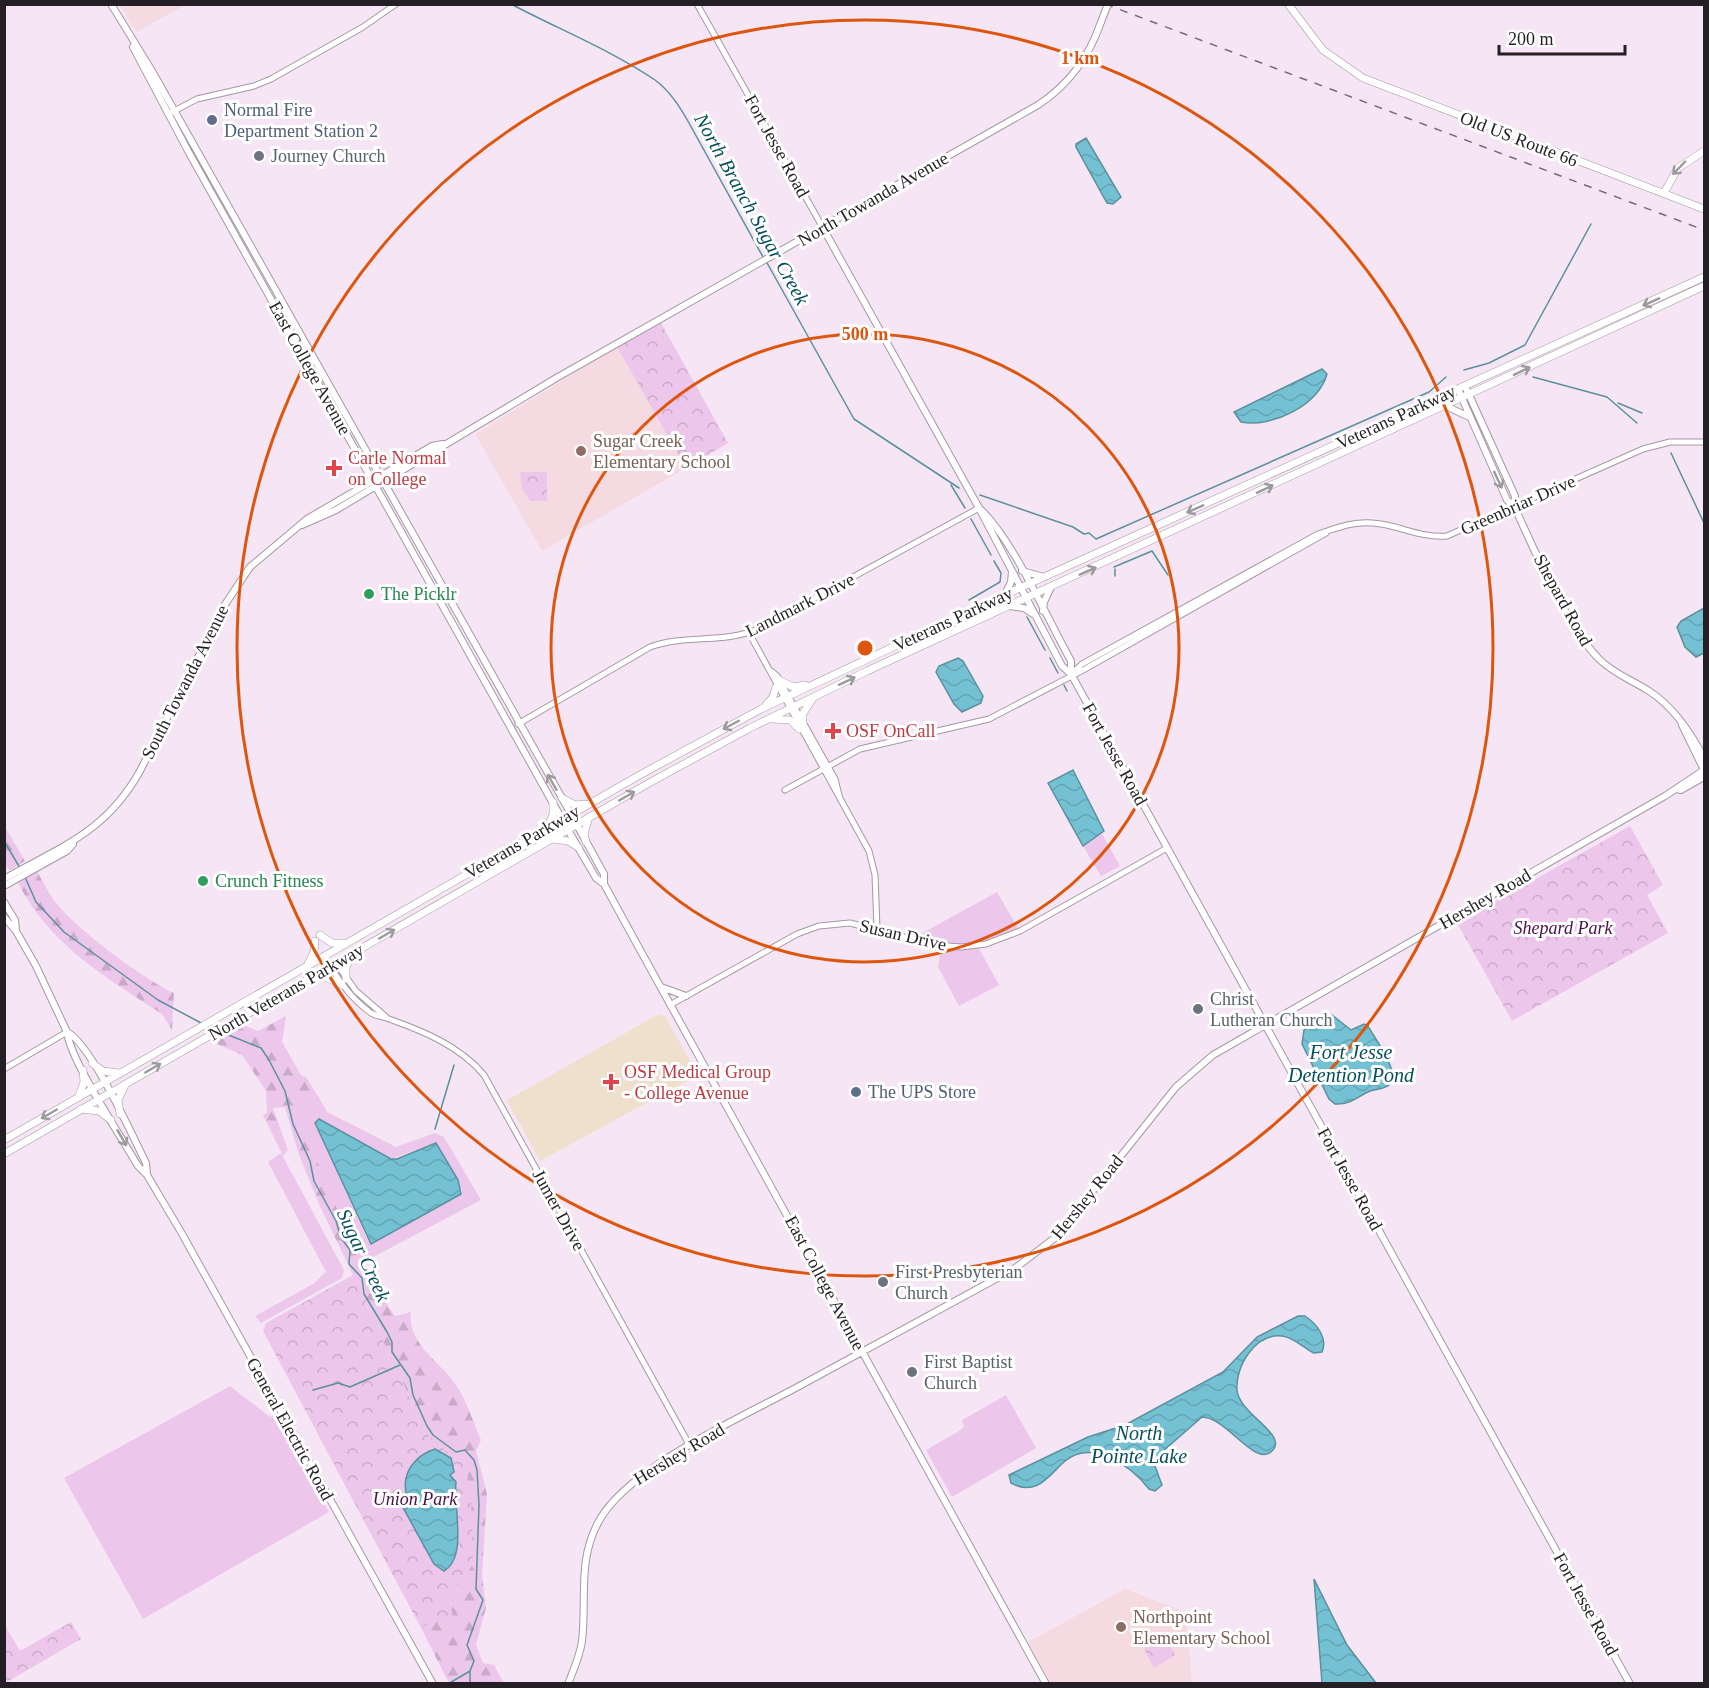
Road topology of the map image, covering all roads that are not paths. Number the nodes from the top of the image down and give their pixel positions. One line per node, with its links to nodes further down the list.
1 (111, 4): 6 (main road, East College Avenue)
2 (396, 4): 6 (street)
3 (698, 4): 10 (street, Fort Jesse Road)
4 (1108, 4): 10 (main road, North Towanda Avenue, bridge)
5 (1288, 4): 8 (main road, Old US Route 66)
6 (171, 112): 18 (main road, East College Avenue)
7 (1704, 151): 8 (main road, one-way to 8)
8 (1664, 193): 9 (main road, Old US Route 66)
9 (1704, 209)
10 (823, 228): 18 (main road, North Towanda Avenue); 20 (main road, Fort Jesse Road)
11 (1704, 278): 13 (main road, Veterans Parkway, one-way to 13)
12 (1704, 286): 14 (main road, Veterans Parkway, one-way to 12)
13 (1461, 387): 14 (main road, Shepard Road); 23 (main road, Veterans Parkway, one-way to 23)
14 (1466, 397): 15 (main road, Veterans Parkway); 16 (main road, Shepard Road); 19 (main road, Shepard Road)
15 (1446, 406): 16 (main road); 25 (main road, Veterans Parkway, one-way to 15)
16 (1469, 417): 19 (main road, Shepard Road, one-way to 19)
17 (1704, 442): 19 (street, Greenbriar Drive)
18 (378, 481): 31 (main road, East College Avenue); 35 (main road, East College Avenue); 66 (main road, South Towanda Avenue)
19 (1514, 506): 36 (street, Greenbriar Drive); 46 (main road, Shepard Road)
20 (979, 508): 21 (main road, Fort Jesse Road); 22 (main road, Fort Jesse Road); 34 (street, Landmark Drive)
21 (1021, 570): 23 (main road); 24 (main road, Fort Jesse Road)
22 (1012, 572): 26 (main road, Fort Jesse Road); 28 (main road)
23 (1045, 577): 24 (main road, Veterans Parkway)
24 (1029, 584): 26 (main road, Veterans Parkway); 27 (main road, Fort Jesse Road)
25 (1051, 587): 27 (main road, Veterans Parkway); 32 (main road)
26 (1021, 588): 28 (main road, Veterans Parkway); 29 (main road, Fort Jesse Road)
27 (1034, 595): 29 (main road, Veterans Parkway); 32 (main road, Fort Jesse Road)
28 (1004, 596): 38 (main road, Veterans Parkway)
29 (1026, 599): 30 (main road, Veterans Parkway); 33 (main road, Fort Jesse Road)
30 (1009, 606): 33 (main road); 39 (main road, Veterans Parkway, one-way to 30)
31 (447, 612): 35 (main road); 54 (main road, East College Avenue)
32 (1043, 612): 36 (main road, Fort Jesse Road)
33 (1035, 616): 36 (main road, Fort Jesse Road)
34 (749, 633): 37 (street); 44 (street, Landmark Drive)
35 (475, 644): 44 (main road, East College Avenue)
36 (1071, 674): 48 (street, Greenbriar Drive); 65 (main road, Fort Jesse Road)
37 (778, 683): 38 (main road); 40 (street); 42 (main road)
38 (811, 685): 40 (main road, Veterans Parkway)
39 (815, 696): 41 (main road, Veterans Parkway); 45 (main road)
40 (786, 697): 41 (street); 42 (main road, Veterans Parkway)
41 (791, 708): 43 (main road, Veterans Parkway); 45 (street)
42 (761, 710): 55 (main road, Veterans Parkway, one-way to 55)
43 (770, 718): 45 (main road); 57 (main road, Veterans Parkway, one-way to 43)
44 (518, 724): 53 (main road, East College Avenue, one-way to 44)
45 (801, 725): 48 (street)
46 (1682, 725): 47 (main road, Shepard Road); 49 (main road, Shepard Road)
47 (1704, 758)
48 (824, 767): 52 (street, Greenbriar Drive); 72 (street)
49 (1704, 770): 51 (main road, Hershey Road)
50 (1704, 777): 51 (main road, Hershey Road)
51 (1676, 789): 84 (main road, Hershey Road)
52 (785, 790)
53 (562, 798): 55 (main road); 56 (main road, East College Avenue)
54 (553, 802): 58 (main road, East College Avenue); 60 (main road)
55 (588, 804): 56 (main road, Veterans Parkway)
56 (571, 814): 58 (main road, Veterans Parkway); 59 (main road, East College Avenue)
57 (590, 817): 59 (main road, Veterans Parkway); 63 (main road)
58 (562, 819): 60 (main road, Veterans Parkway); 61 (main road, East College Avenue)
59 (576, 825): 61 (main road, Veterans Parkway); 63 (main road, East College Avenue)
60 (547, 828): 74 (main road, Veterans Parkway)
61 (568, 830): 62 (main road, North Veterans Parkway); 64 (main road, East College Avenue)
62 (553, 838): 64 (main road); 75 (main road, North Veterans Parkway, one-way to 62)
63 (586, 842): 68 (main road, East College Avenue)
64 (578, 847): 68 (main road, East College Avenue)
65 (1167, 848): 72 (street, Susan Drive); 84 (main road, Fort Jesse Road)
66 (15, 877): 67 (main road, South Towanda Avenue); 69 (main road, South Towanda Avenue)
67 (4, 879)
68 (604, 884): 81 (main road, East College Avenue)
69 (4, 886)
70 (4, 902): 73 (main road)
71 (4, 917): 73 (main road)
72 (877, 928): 82 (street, Susan Drive)
73 (16, 931): 85 (main road)
74 (346, 944): 76 (main road, Veterans Parkway); 78 (main road)
75 (354, 953): 77 (main road, North Veterans Parkway); 80 (main road)
76 (324, 956): 77 (street, Jumer Drive); 78 (main road, Veterans Parkway)
77 (333, 965): 79 (main road, North Veterans Parkway); 80 (street, Jumer Drive)
78 (307, 966): 89 (main road, Veterans Parkway)
79 (311, 977): 80 (main road); 91 (main road, North Veterans Parkway, one-way to 79)
80 (344, 982): 103 (street, Jumer Drive)
81 (660, 987): 82 (main road); 83 (main road, East College Avenue)
82 (686, 996): 83 (street, Susan Drive)
83 (670, 1005): 102 (main road, East College Avenue)
84 (1264, 1025): 102 (main road, Hershey Road); 107 (main road, Fort Jesse Road)
85 (67, 1032): 86 (main road, General Electric Road); 87 (street); 88 (main road, General Electric Road)
86 (92, 1063): 89 (main road); 90 (main road, General Electric Road)
87 (4, 1069)
88 (83, 1070): 92 (main road, General Electric Road); 94 (main road)
89 (122, 1073): 90 (main road, Veterans Parkway)
90 (104, 1083): 92 (main road); 93 (main road, General Electric Road)
91 (125, 1084): 93 (main road, North Veterans Parkway); 97 (main road)
92 (94, 1089): 94 (main road); 95 (main road, General Electric Road)
93 (109, 1094): 95 (main road, North Veterans Parkway); 97 (main road, General Electric Road)
94 (78, 1098): 99 (main road, one-way to 99)
95 (99, 1099): 96 (main road, North Veterans Parkway); 98 (main road, General Electric Road)
96 (81, 1109): 98 (main road); 100 (main road, North Veterans Parkway)
97 (120, 1113): 101 (main road, General Electric Road)
98 (111, 1120): 101 (main road, General Electric Road, one-way to 101)
99 (4, 1140)
100 (4, 1154)
101 (147, 1175): 104 (main road, General Electric Road)
102 (862, 1352): 103 (main road, Hershey Road); 106 (main road, East College Avenue)
103 (690, 1446): 105 (main road, Hershey Road)
104 (433, 1683)
105 (568, 1683)
106 (1046, 1683)
107 (1630, 1683)

